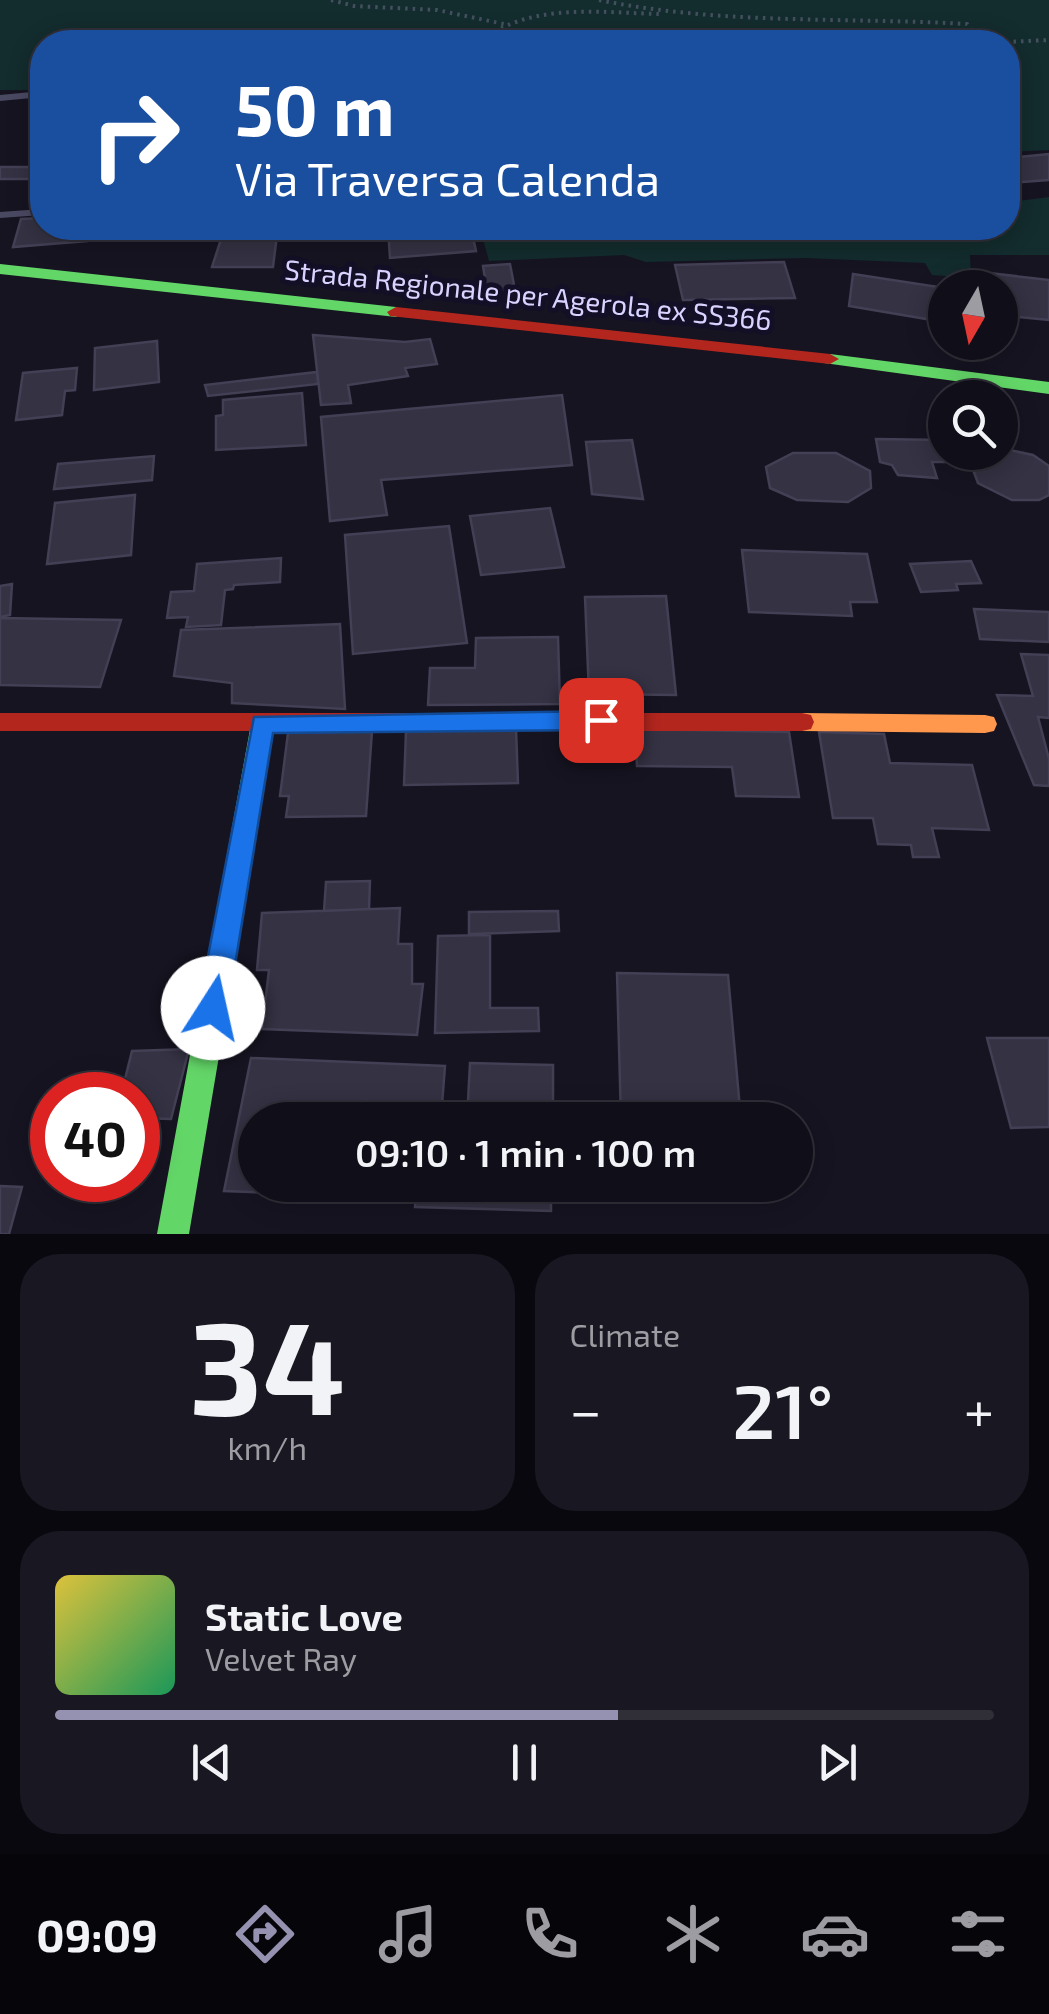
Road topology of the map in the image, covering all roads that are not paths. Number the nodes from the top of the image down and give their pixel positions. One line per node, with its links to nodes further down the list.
1 (30, 95): 2 (lane)
2 (0, 98)
3 (30, 213): 4 (lane)
4 (0, 215)
5 (0, 269): 6 (street, Strada Regionale per Agerola ex SS366)
6 (1049, 388)
7 (0, 722): 8 (street)
8 (263, 724): 9 (street); 10 (street)
9 (985, 724)
10 (174, 1234)

